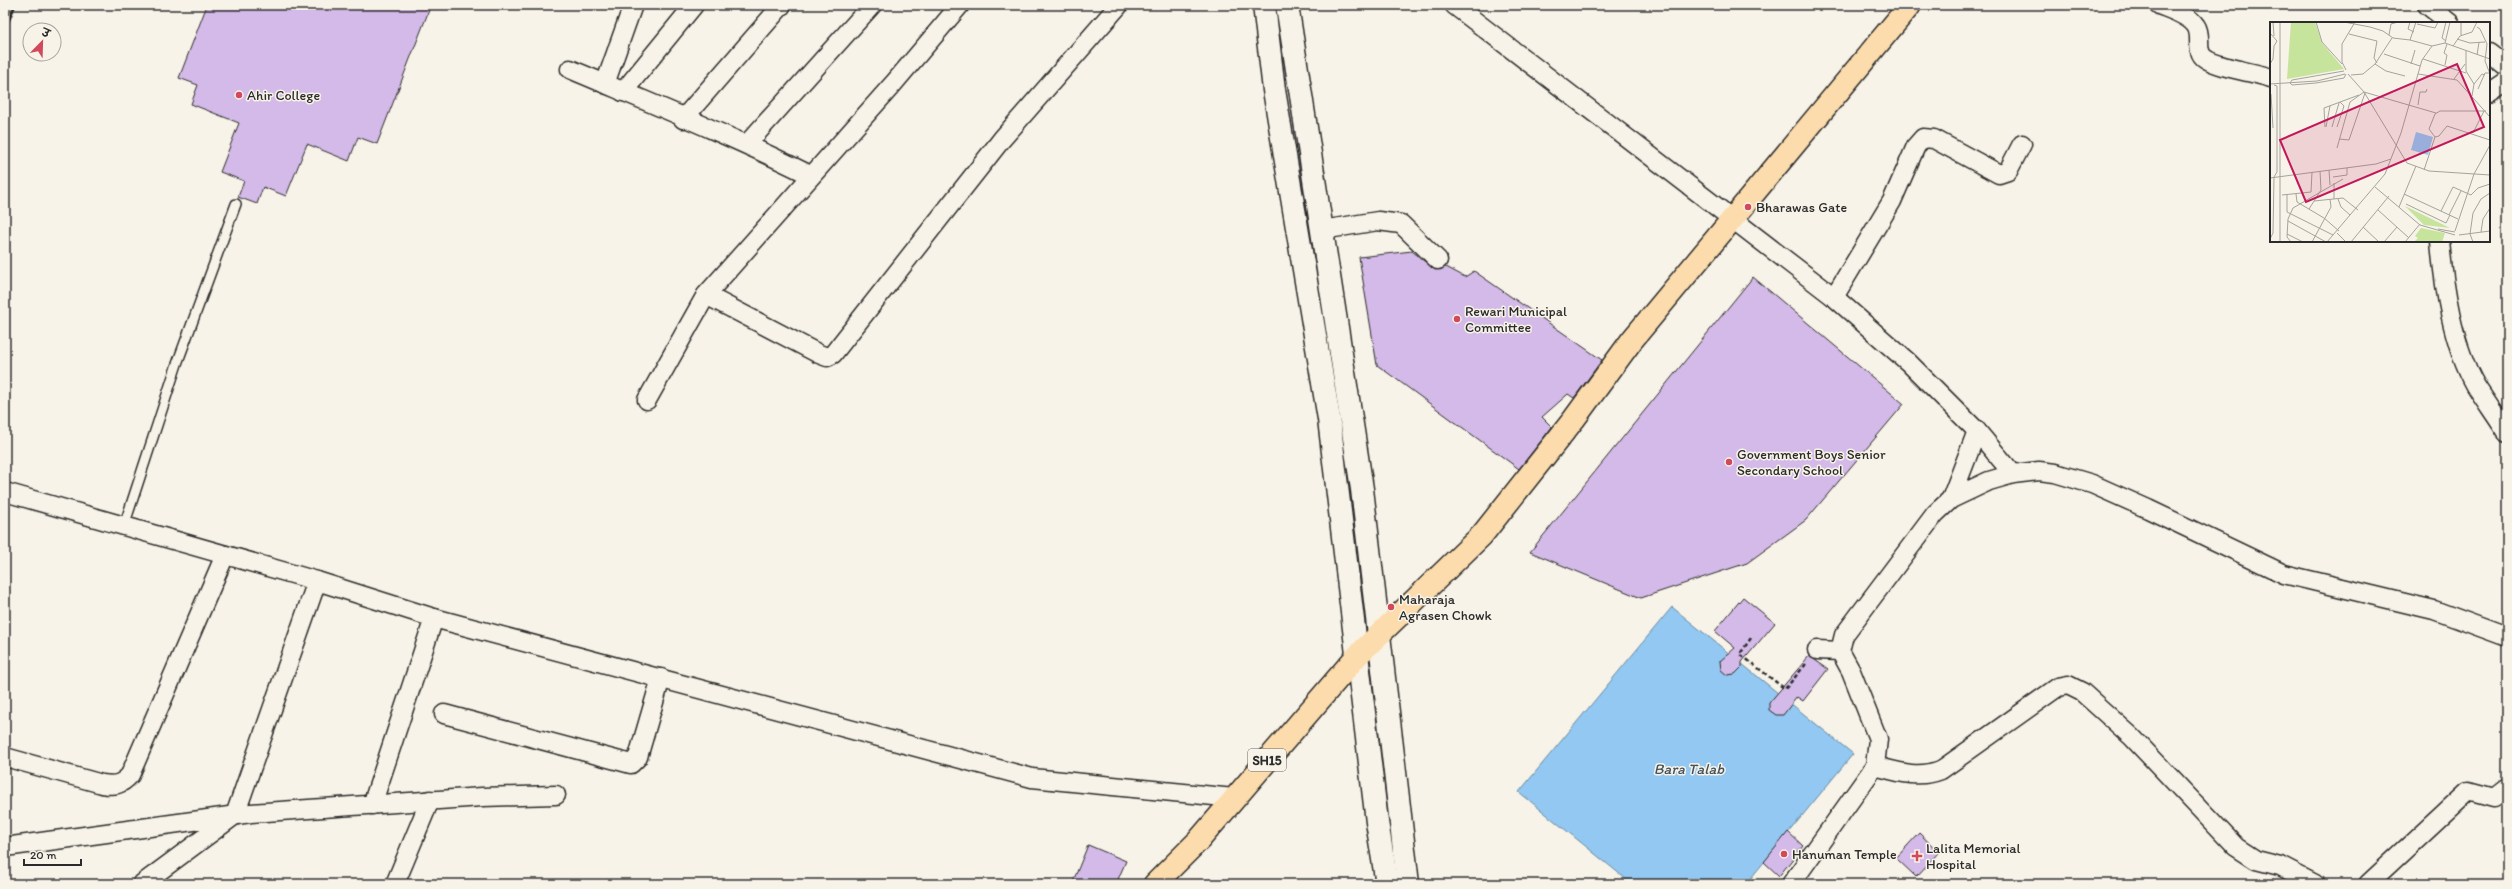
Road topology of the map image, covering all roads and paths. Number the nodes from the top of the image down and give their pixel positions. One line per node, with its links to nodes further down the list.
1 (633, 5): 19 (street)
2 (694, 5): 20 (street)
3 (782, 5): 22 (street)
4 (872, 5): 23 (street)
5 (960, 5): 25 (street)
6 (1119, 5): 31 (street)
7 (1264, 5): 48 (main road)
8 (1287, 5): 28 (main road)
9 (1454, 5): 27 (street)
10 (1910, 5): 27 (main road)
11 (2159, 5): 17 (street)
12 (2427, 5): 13 (street)
13 (2449, 22)
14 (2490, 54): 15 (street)
15 (2507, 66)
16 (570, 69): 19 (street)
17 (2270, 78)
18 (2507, 81): 21 (street)
19 (605, 84): 20 (street)
20 (623, 92): 22 (street)
21 (2490, 92)
22 (683, 119): 23 (street)
23 (747, 144): 25 (street)
24 (2022, 144): 32 (street)
25 (810, 175): 31 (street)
26 (236, 204): 39 (lane)
27 (1732, 217): 32 (street); 43 (main road)
28 (1322, 230): 30 (street); 43 (main road)
29 (2440, 242): 35 (street)
30 (1438, 260)
31 (706, 295): 33 (street)
32 (1834, 297): 34 (street)
33 (647, 400)
34 (1977, 431): 36 (street); 38 (street)
35 (2507, 432)
36 (2013, 474): 38 (street); 44 (street)
37 (5, 492): 39 (street)
38 (1951, 499): 47 (street)
39 (124, 526): 40 (street)
40 (225, 554): 41 (street); 51 (street)
41 (317, 581): 42 (street); 58 (street)
42 (434, 618): 49 (street); 57 (street)
43 (1379, 635): 48 (main road, SH15); 64 (main road)
44 (2507, 637)
45 (1751, 638): 46 (path)
46 (1817, 650): 47 (street)
47 (1840, 651): 52 (street)
48 (1357, 656): 55 (main road, SH15); 63 (main road)
49 (661, 678): 50 (street); 55 (street)
50 (444, 714)
51 (5, 757)
52 (1875, 766): 65 (street); 66 (street)
53 (2507, 788): 67 (street)
54 (556, 796): 56 (street)
55 (1234, 798): 62 (main road, SH15)
56 (430, 800): 57 (street); 61 (street)
57 (372, 805): 58 (street)
58 (235, 815): 59 (street); 60 (street)
59 (5, 847)
60 (142, 884)
61 (395, 884)
62 (1155, 884)
63 (1387, 884)
64 (1408, 884)
65 (1790, 884)
66 (2315, 884)
67 (2368, 884)

